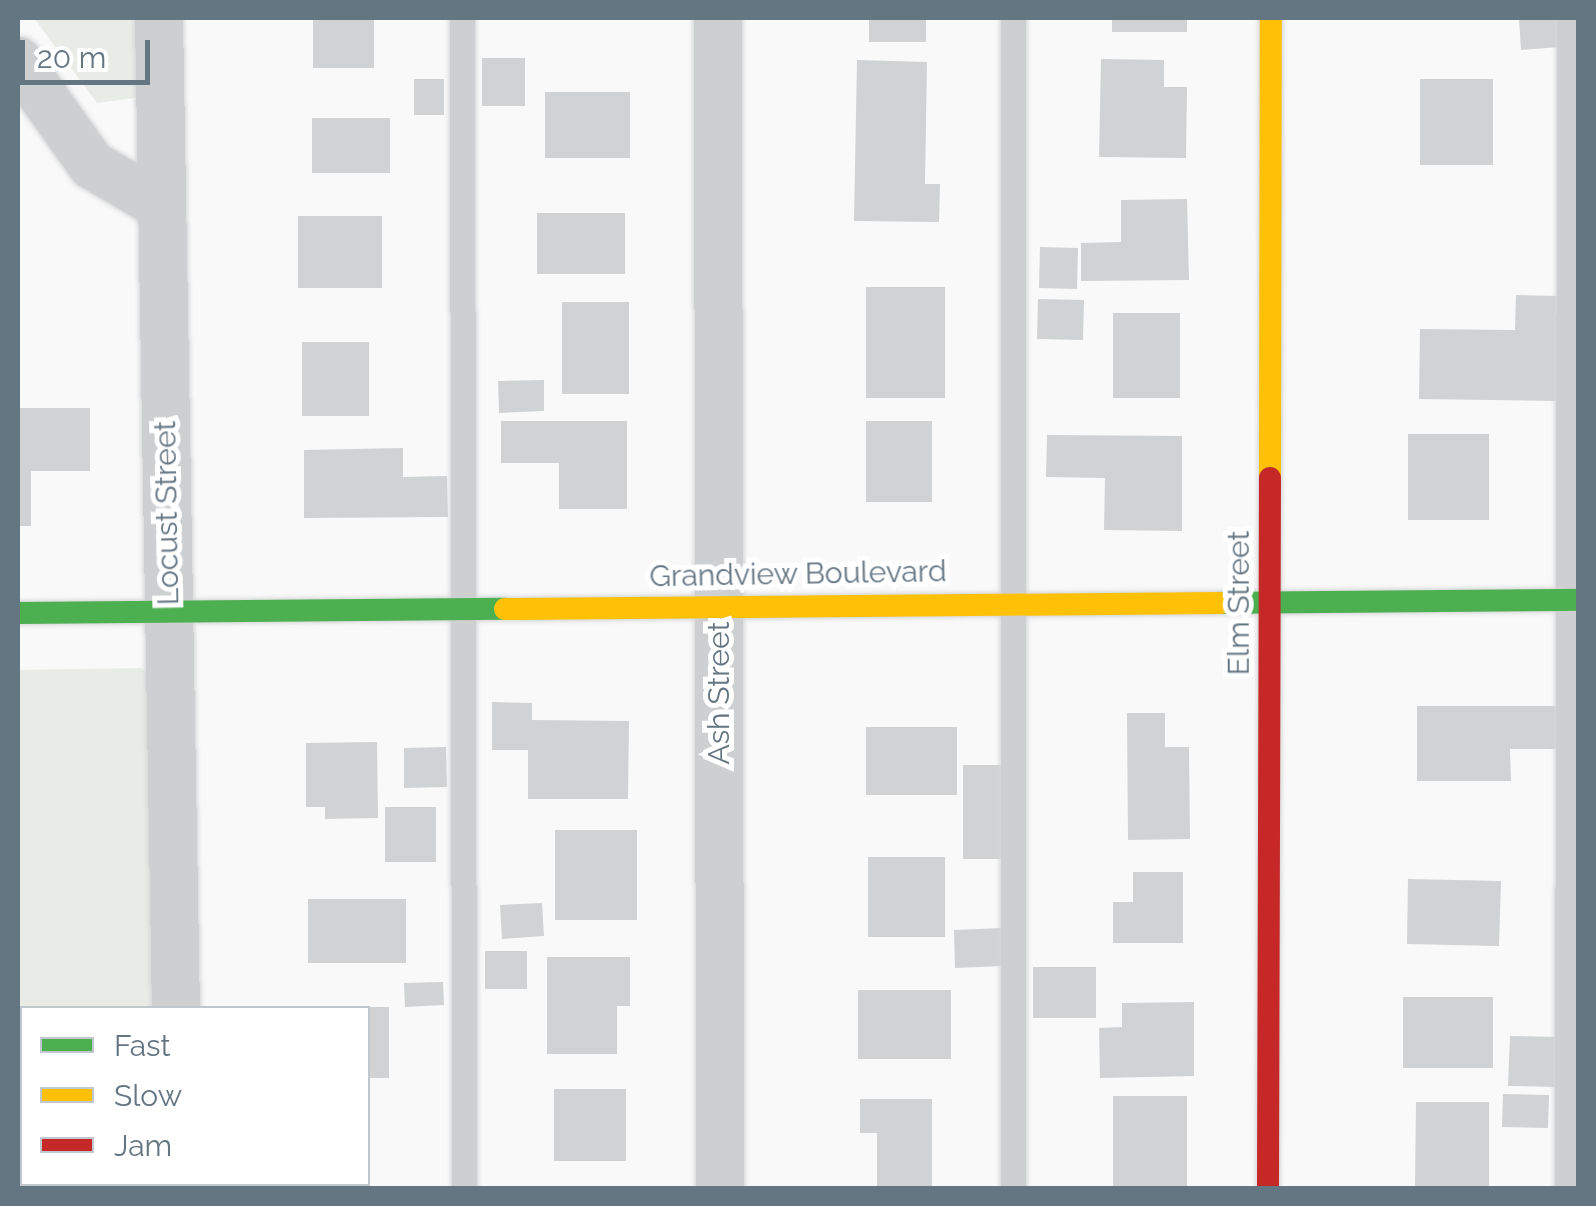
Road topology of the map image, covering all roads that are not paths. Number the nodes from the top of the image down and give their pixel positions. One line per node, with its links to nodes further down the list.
1 (159, 18): 8 (street, Locust Street)
2 (462, 18): 15 (lane)
3 (718, 18): 12 (street, Ash Street)
4 (1013, 18): 11 (lane)
5 (1271, 18): 9 (street, Elm Street)
6 (1569, 18): 10 (lane)
7 (18, 60): 8 (street)
8 (162, 206): 14 (street, Locust Street)
9 (1269, 600): 10 (street, Grandview Boulevard); 11 (street, Grandview Boulevard); 20 (street, Elm Street)
10 (1575, 600): 21 (lane)
11 (1014, 602): 12 (street, Grandview Boulevard); 19 (lane)
12 (719, 604): 15 (street, Grandview Boulevard); 18 (street, Ash Street)
13 (18, 612): 14 (street, Grandview Boulevard)
14 (169, 612): 15 (street, Grandview Boulevard); 16 (street, Locust Street)
15 (466, 612): 17 (lane)
16 (176, 1006)
17 (464, 1188)
18 (720, 1188)
19 (1012, 1188)
20 (1268, 1188)
21 (1567, 1188)

